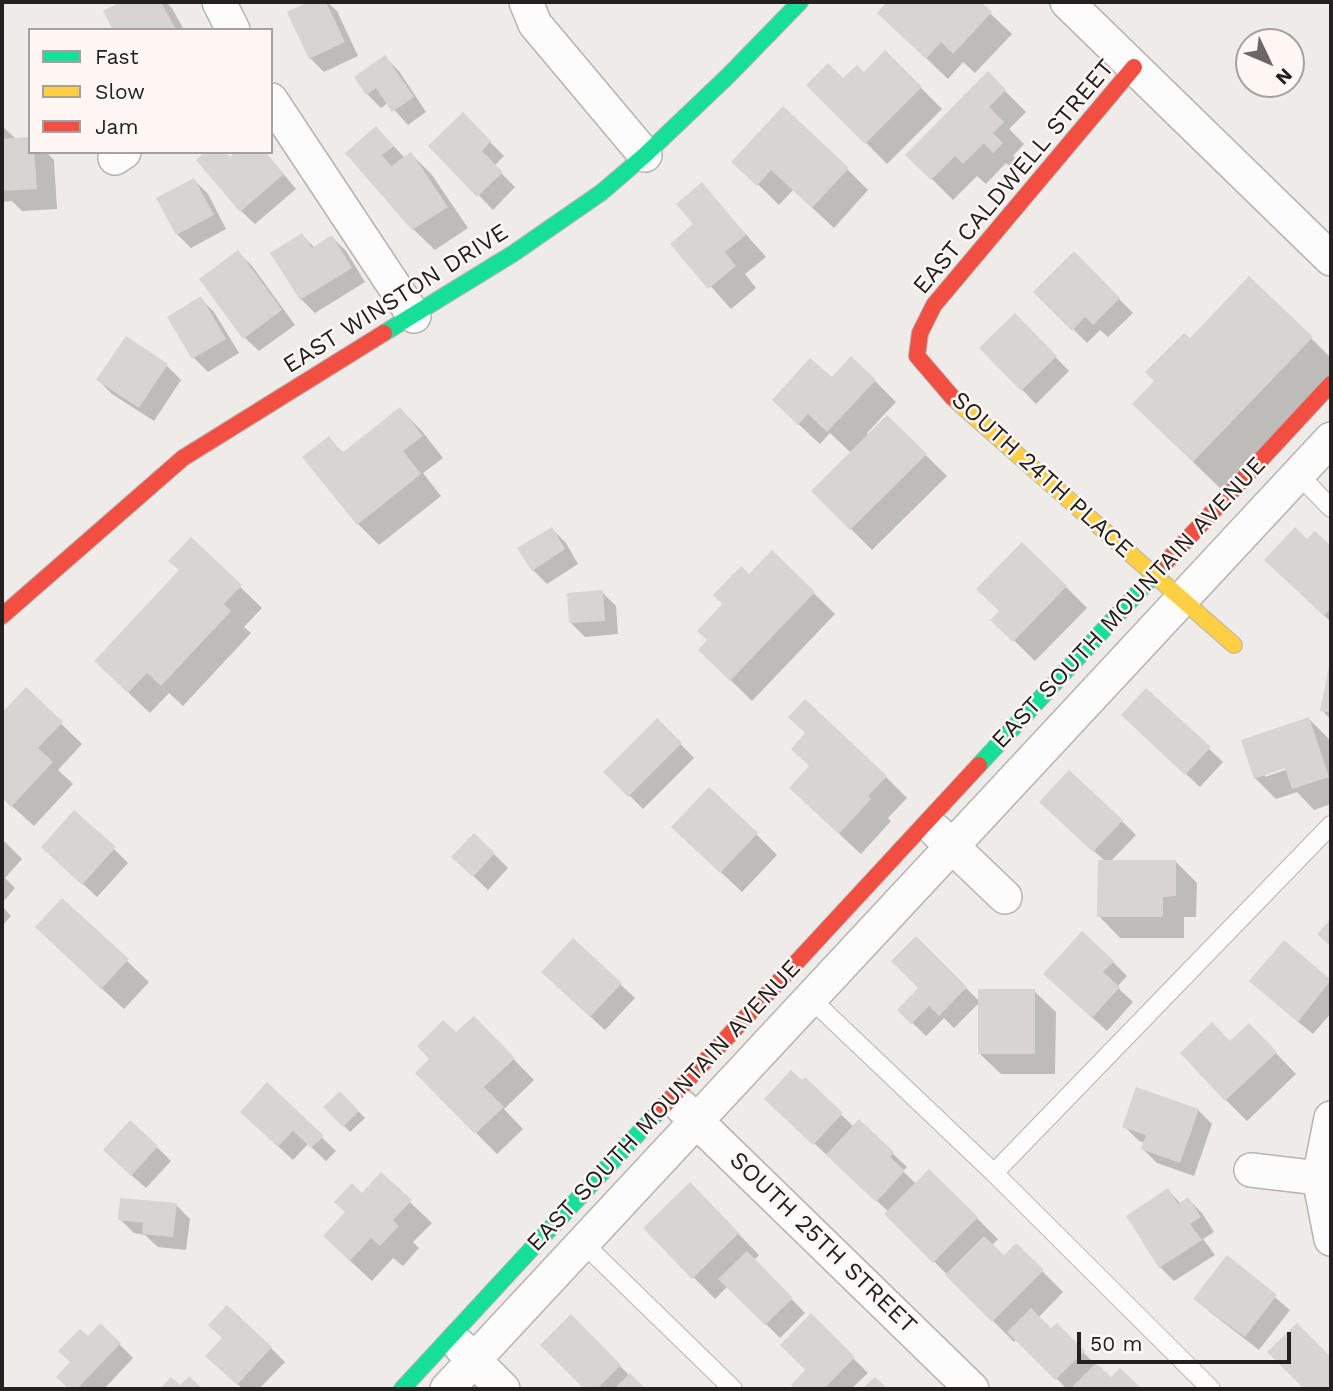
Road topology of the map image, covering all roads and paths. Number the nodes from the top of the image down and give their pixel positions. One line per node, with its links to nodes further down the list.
1 (219, 2): 5 (street)
2 (526, 2): 8 (street)
3 (800, 2): 8 (street, EAST WINSTON DRIVE)
4 (1067, 2): 6 (street)
5 (232, 28)
6 (1134, 67): 9 (street); 11 (street, EAST CALDWELL STREET)
7 (273, 103): 10 (street)
8 (645, 155): 10 (street, EAST WINSTON DRIVE)
9 (1331, 259)
10 (414, 316): 18 (street, EAST WINSTON DRIVE)
11 (917, 356): 16 (street, SOUTH 24TH PLACE)
12 (1331, 384): 16 (street, EAST SOUTH MOUNTAIN AVENUE)
13 (1331, 439): 14 (street, EAST SOUTH MOUNTAIN AVENUE)
14 (1298, 474): 15 (lane); 17 (street, EAST SOUTH MOUNTAIN AVENUE)
15 (1331, 508)
16 (1154, 576): 17 (street, SOUTH 24TH PLACE); 20 (street, EAST SOUTH MOUNTAIN AVENUE)
17 (1181, 600): 19 (street, SOUTH 24TH PLACE); 22 (street, EAST SOUTH MOUNTAIN AVENUE)
18 (2, 617)
19 (1234, 645)
20 (927, 822): 22 (street); 25 (street, EAST SOUTH MOUNTAIN AVENUE)
21 (1331, 825): 29 (lane)
22 (952, 846): 23 (street); 24 (street, EAST SOUTH MOUNTAIN AVENUE)
23 (1005, 897)
24 (810, 998): 27 (street, EAST SOUTH MOUNTAIN AVENUE); 29 (lane)
25 (672, 1098): 27 (street, SOUTH 25TH STREET); 33 (street, EAST SOUTH MOUNTAIN AVENUE)
26 (1331, 1118): 30 (street)
27 (697, 1120): 32 (street, EAST SOUTH MOUNTAIN AVENUE); 39 (street, SOUTH 25TH STREET)
28 (1251, 1170): 30 (street)
29 (994, 1173): 40 (lane)
30 (1319, 1178): 31 (street)
31 (1331, 1239)
32 (583, 1243): 34 (street, EAST SOUTH MOUNTAIN AVENUE); 38 (lane)
33 (451, 1336): 34 (street); 35 (street, EAST SOUTH MOUNTAIN AVENUE)
34 (474, 1360): 36 (street, EAST SOUTH MOUNTAIN AVENUE); 37 (street)
35 (402, 1389)
36 (447, 1389)
37 (503, 1389)
38 (733, 1389)
39 (972, 1389)
40 (1211, 1389)

